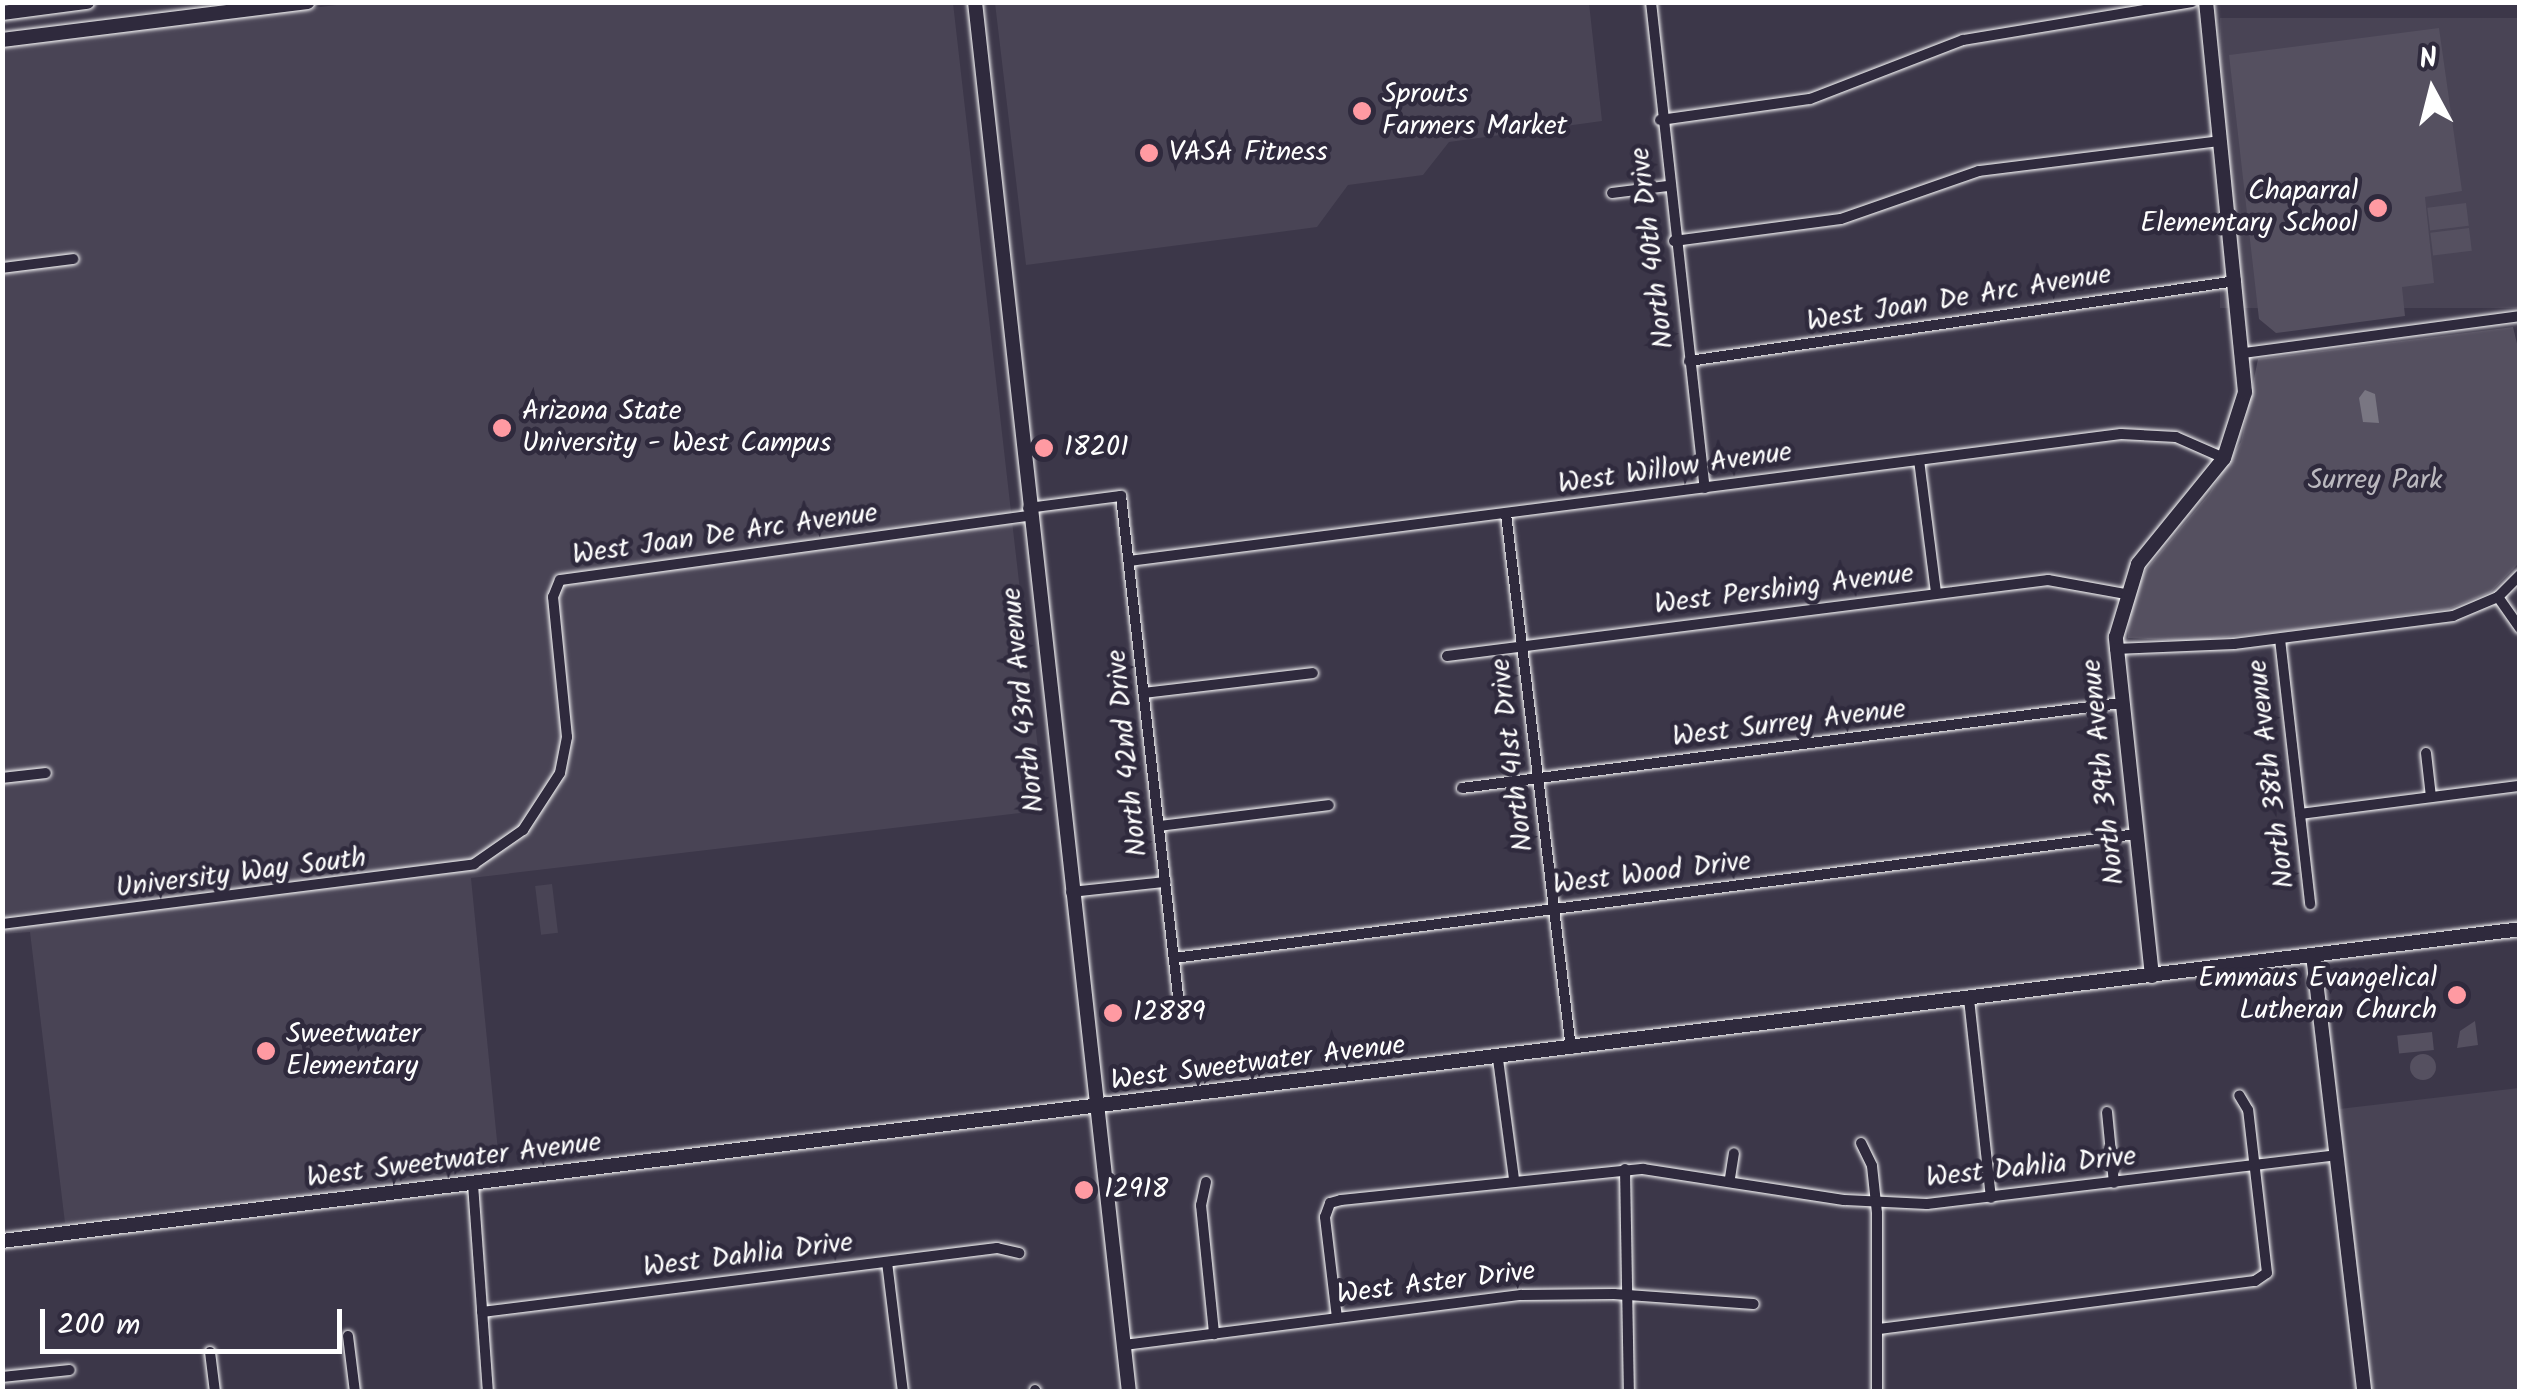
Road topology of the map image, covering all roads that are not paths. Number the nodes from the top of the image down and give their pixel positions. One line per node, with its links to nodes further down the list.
1 (88, 2): 7 (street)
2 (974, 2): 26 (street, North 43rd Avenue)
3 (1651, 2): 11 (street, North 40th Drive)
4 (2192, 2): 11 (street)
5 (2206, 2): 12 (street, North 39th Avenue)
6 (306, 3): 9 (street)
7 (56, 4): 8 (street); 9 (street)
8 (2, 13)
9 (60, 33): 10 (street)
10 (2, 40)
11 (1660, 120): 13 (street, North 40th Drive)
12 (2220, 140): 15 (street); 18 (street, North 39th Avenue)
13 (1668, 186): 14 (street); 15 (street, North 40th Drive)
14 (1612, 193)
15 (1674, 241): 21 (street, North 40th Drive)
16 (73, 260): 17 (street)
17 (2, 268)
18 (2236, 281): 20 (street, North 39th Avenue); 21 (street, West Joan De Arc Avenue)
19 (2520, 316): 20 (street)
20 (2244, 352): 22 (street, North 39th Avenue)
21 (1689, 361): 24 (street, North 40th Drive)
22 (2224, 458): 23 (street, West Willow Avenue); 31 (street, North 39th Avenue)
23 (1919, 460): 24 (street, West Willow Avenue); 30 (street)
24 (1705, 488): 27 (street, West Willow Avenue)
25 (1121, 496): 26 (street, West Joan De Arc Avenue); 28 (street, North 42nd Drive)
26 (1028, 512): 52 (street, West Joan De Arc Avenue); 54 (street, North 43rd Avenue)
27 (1506, 514): 28 (street, West Willow Avenue); 35 (street, North 41st Drive)
28 (1129, 561): 39 (street, North 42nd Drive)
29 (2520, 576): 32 (street)
30 (1936, 593): 31 (street, West Pershing Avenue); 35 (street, West Pershing Avenue)
31 (2126, 594): 36 (street, North 39th Avenue)
32 (2498, 597): 33 (street); 34 (street)
33 (2520, 628)
34 (2280, 638): 36 (street); 49 (street, North 38th Avenue)
35 (1523, 646): 37 (street, West Pershing Avenue); 44 (street, North 41st Drive)
36 (2115, 649): 40 (street, North 39th Avenue)
37 (1447, 656)
38 (1313, 674): 39 (street)
39 (1144, 694): 50 (street, North 42nd Drive)
40 (2121, 704): 44 (street, West Surrey Avenue); 51 (street, North 39th Avenue)
41 (2426, 752): 47 (street)
42 (46, 773): 43 (street)
43 (2, 778)
44 (1538, 779): 46 (street, West Surrey Avenue); 56 (street, North 41st Drive)
45 (2520, 786): 47 (street)
46 (1462, 788)
47 (2432, 798): 49 (street)
48 (1329, 806): 50 (street)
49 (2300, 814): 55 (street, North 38th Avenue)
50 (1159, 826): 53 (street, North 42nd Drive)
51 (2136, 834): 56 (street, West Wood Drive); 61 (street, North 39th Avenue)
52 (484, 859): 57 (street, University Way South)
53 (1165, 882): 54 (street); 60 (street, North 42nd Drive)
54 (1072, 892): 67 (street, North 43rd Avenue)
55 (2310, 904)
56 (1554, 909): 60 (street, West Wood Drive); 64 (street, North 41st Drive)
57 (2, 924)
58 (2520, 929): 59 (street, West Sweetwater Avenue)
59 (2313, 955): 61 (street, West Sweetwater Avenue); 71 (street)
60 (1174, 958): 63 (street, North 42nd Drive)
61 (2152, 976): 62 (street, West Sweetwater Avenue)
62 (1968, 999): 64 (street, West Sweetwater Avenue); 79 (street)
63 (1179, 1004)
64 (1571, 1050): 65 (street, West Sweetwater Avenue)
65 (1498, 1060): 67 (street, West Sweetwater Avenue); 75 (street)
66 (2238, 1094): 72 (street)
67 (1096, 1109): 78 (street, West Sweetwater Avenue); 91 (street, North 43rd Avenue)
68 (2106, 1112): 77 (street)
69 (1861, 1144): 80 (street)
70 (1734, 1154): 74 (street)
71 (2338, 1154): 72 (street, West Dahlia Drive); 102 (street)
72 (2255, 1165): 77 (street, West Dahlia Drive); 88 (street)
73 (1625, 1170): 74 (street, West Dahlia Drive); 75 (street, West Dahlia Drive); 84 (street)
74 (1730, 1178): 80 (street, West Dahlia Drive)
75 (1514, 1179): 87 (street, West Dahlia Drive)
76 (1206, 1182): 89 (street)
77 (2114, 1183): 79 (street, West Dahlia Drive)
78 (473, 1184): 81 (street, West Sweetwater Avenue); 86 (street)
79 (1992, 1198): 80 (street, West Dahlia Drive)
80 (1876, 1203): 88 (street)
81 (2, 1242)
82 (1020, 1253): 83 (street, West Dahlia Drive)
83 (887, 1262): 86 (street, West Dahlia Drive); 98 (street)
84 (1628, 1295): 85 (street, West Aster Drive); 87 (street, West Aster Drive); 100 (street)
85 (1754, 1304)
86 (482, 1312): 97 (street)
87 (1337, 1318): 89 (street, West Aster Drive)
88 (1879, 1328): 101 (street)
89 (1214, 1334): 91 (street, West Aster Drive)
90 (348, 1336): 96 (street)
91 (1124, 1345): 99 (street, North 43rd Avenue)
92 (210, 1352): 95 (street)
93 (70, 1370): 94 (street)
94 (2, 1378)
95 (215, 1392)
96 (355, 1392)
97 (488, 1392)
98 (902, 1392)
99 (1129, 1392)
100 (1629, 1392)
101 (1877, 1392)
102 (2364, 1392)

